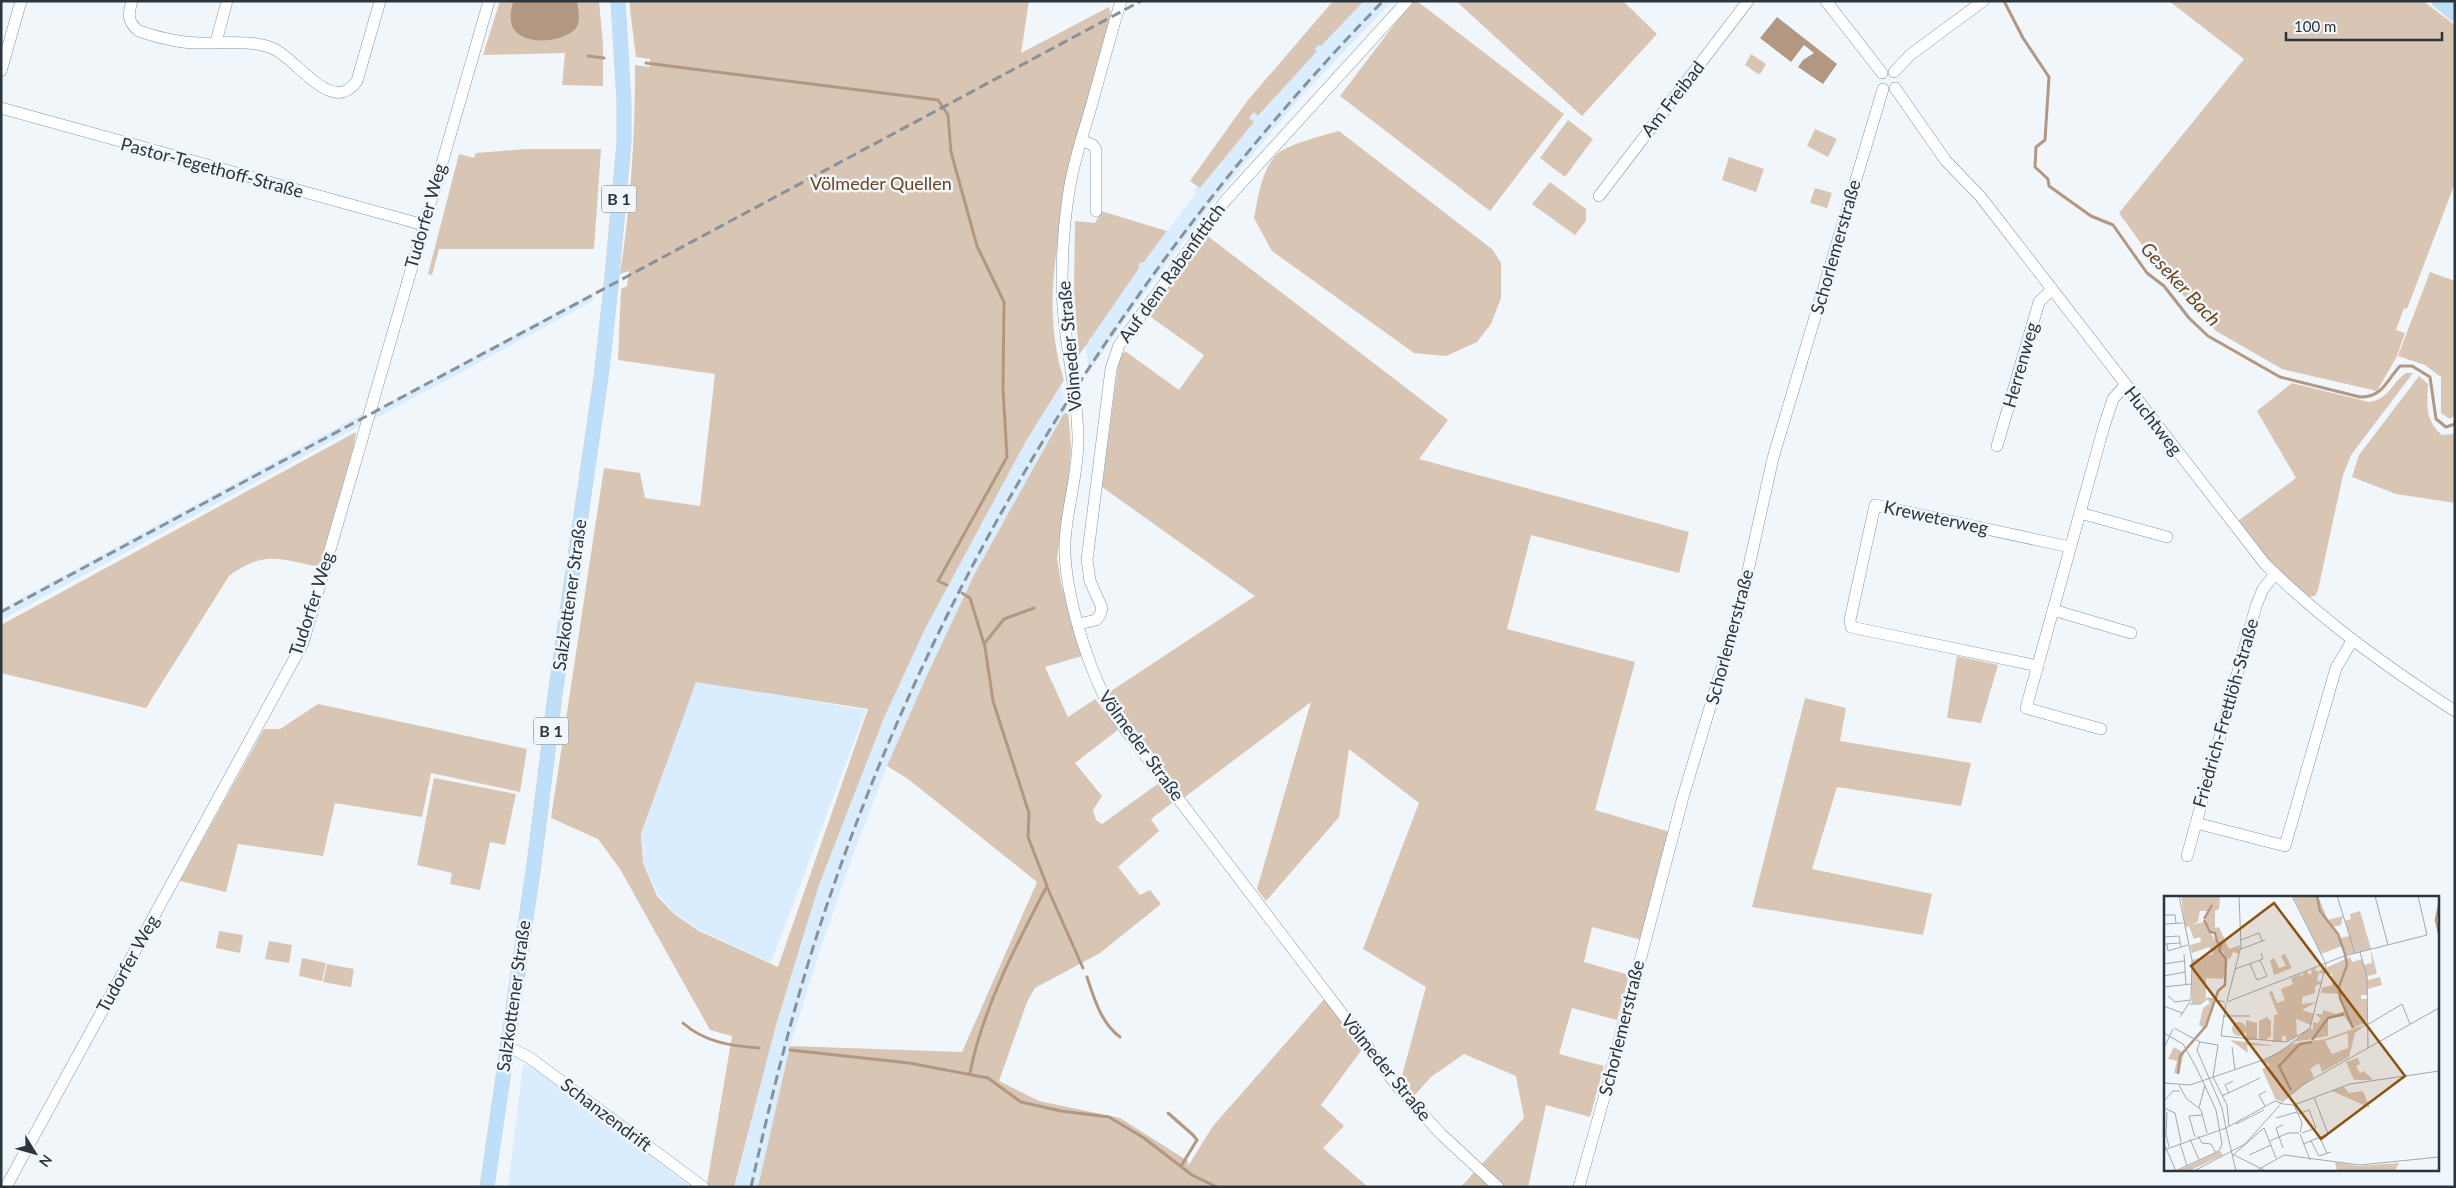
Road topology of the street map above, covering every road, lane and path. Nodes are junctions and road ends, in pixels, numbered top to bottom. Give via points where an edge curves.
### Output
1 (21, 1) edge
2 (132, 1) edge
3 (227, 1) edge
4 (380, 1) edge
5 (489, 1) edge
6 (618, 1) edge
7 (1121, 1) edge
8 (1407, 1) edge
9 (1748, 1) edge
10 (1826, 1) edge
11 (1983, 1) edge
12 (2439, 1) edge
13 (2455, 14) edge
14 (216, 42) junction
15 (1, 71) edge
16 (1894, 72) junction
17 (1882, 73) junction
18 (1895, 88) junction
19 (1883, 89) junction
20 (1, 108) edge
21 (1081, 140) junction
22 (1598, 196) dead end
23 (1096, 211) dead end
24 (424, 225) junction
25 (2052, 289) junction
26 (2125, 385) junction
27 (1997, 446) dead end
28 (2080, 513) junction
29 (2167, 537) dead end
30 (2070, 548) junction
31 (2275, 574) junction
32 (2053, 610) junction
33 (1079, 624) junction
34 (2131, 634) dead end
35 (2352, 641) junction
36 (2038, 666) junction
37 (2455, 711) edge
38 (2101, 729) dead end
39 (2196, 823) junction
40 (2187, 856) dead end
41 (507, 1046) junction
42 (6, 1187) edge
43 (487, 1187) edge
44 (702, 1187) edge
45 (1498, 1187) edge
46 (1578, 1187) edge

1 - 15 street
2 - 14 street via 128,18 138,31 191,42
3 - 14 street
4 - 14 street via 358,81 345,92 336,93 319,85 273,48
5 - 24 street, Tudorfer Weg
6 - 41 main road, Salzkottener Straße / B 1 via 624,102 617,228 601,377
7 - 21 street, Völmeder Straße
8 - 33 street, Auf dem Rabenfittich via 1225,200 1119,345 1111,369 1087,560 1090,581 1102,608 1096,620
9 - 22 street, Am Freibad
10 - 17 street
11 - 16 street via 1910,55
12 - 13 main road
16 - 17 street
16 - 18 street via 1899,80
17 - 19 street via 1878,81
18 - 19 street
18 - 25 street, Huchtweg via 1946,161 1980,196
19 - 46 street, Schorlemerstraße via 1776,448 1739,611 1684,797
20 - 24 street, Pastor-Tegethoff-Straße
21 - 23 street via 1096,150
21 - 33 street, Völmeder Straße via 1069,190 1062,287 1078,440 1065,539 1065,568
24 - 42 street, Tudorfer Weg via 303,643
25 - 26 street, Huchtweg
25 - 27 street, Herrenweg via 2039,302
26 - 28 street via 2113,399
26 - 31 street, Huchtweg via 2224,514
28 - 29 street
28 - 30 street
30 - 32 street
30 - 36 street, Kreweterweg via 1875,505 1851,627
31 - 35 street, Huchtweg
31 - 39 street, Friedrich-Frettlöh-Straße via 2263,589 2256,606
32 - 34 street
32 - 36 street
33 - 45 street, Völmeder Straße via 1098,685 1116,717 1398,1087 1441,1134
35 - 37 street, Huchtweg
35 - 39 street via 2336,668 2284,846
36 - 38 street via 2026,708
39 - 40 street, Friedrich-Frettlöh-Straße
41 - 43 main road, Salzkottener Straße / B 1
41 - 44 street, Schanzendrift via 530,1058

